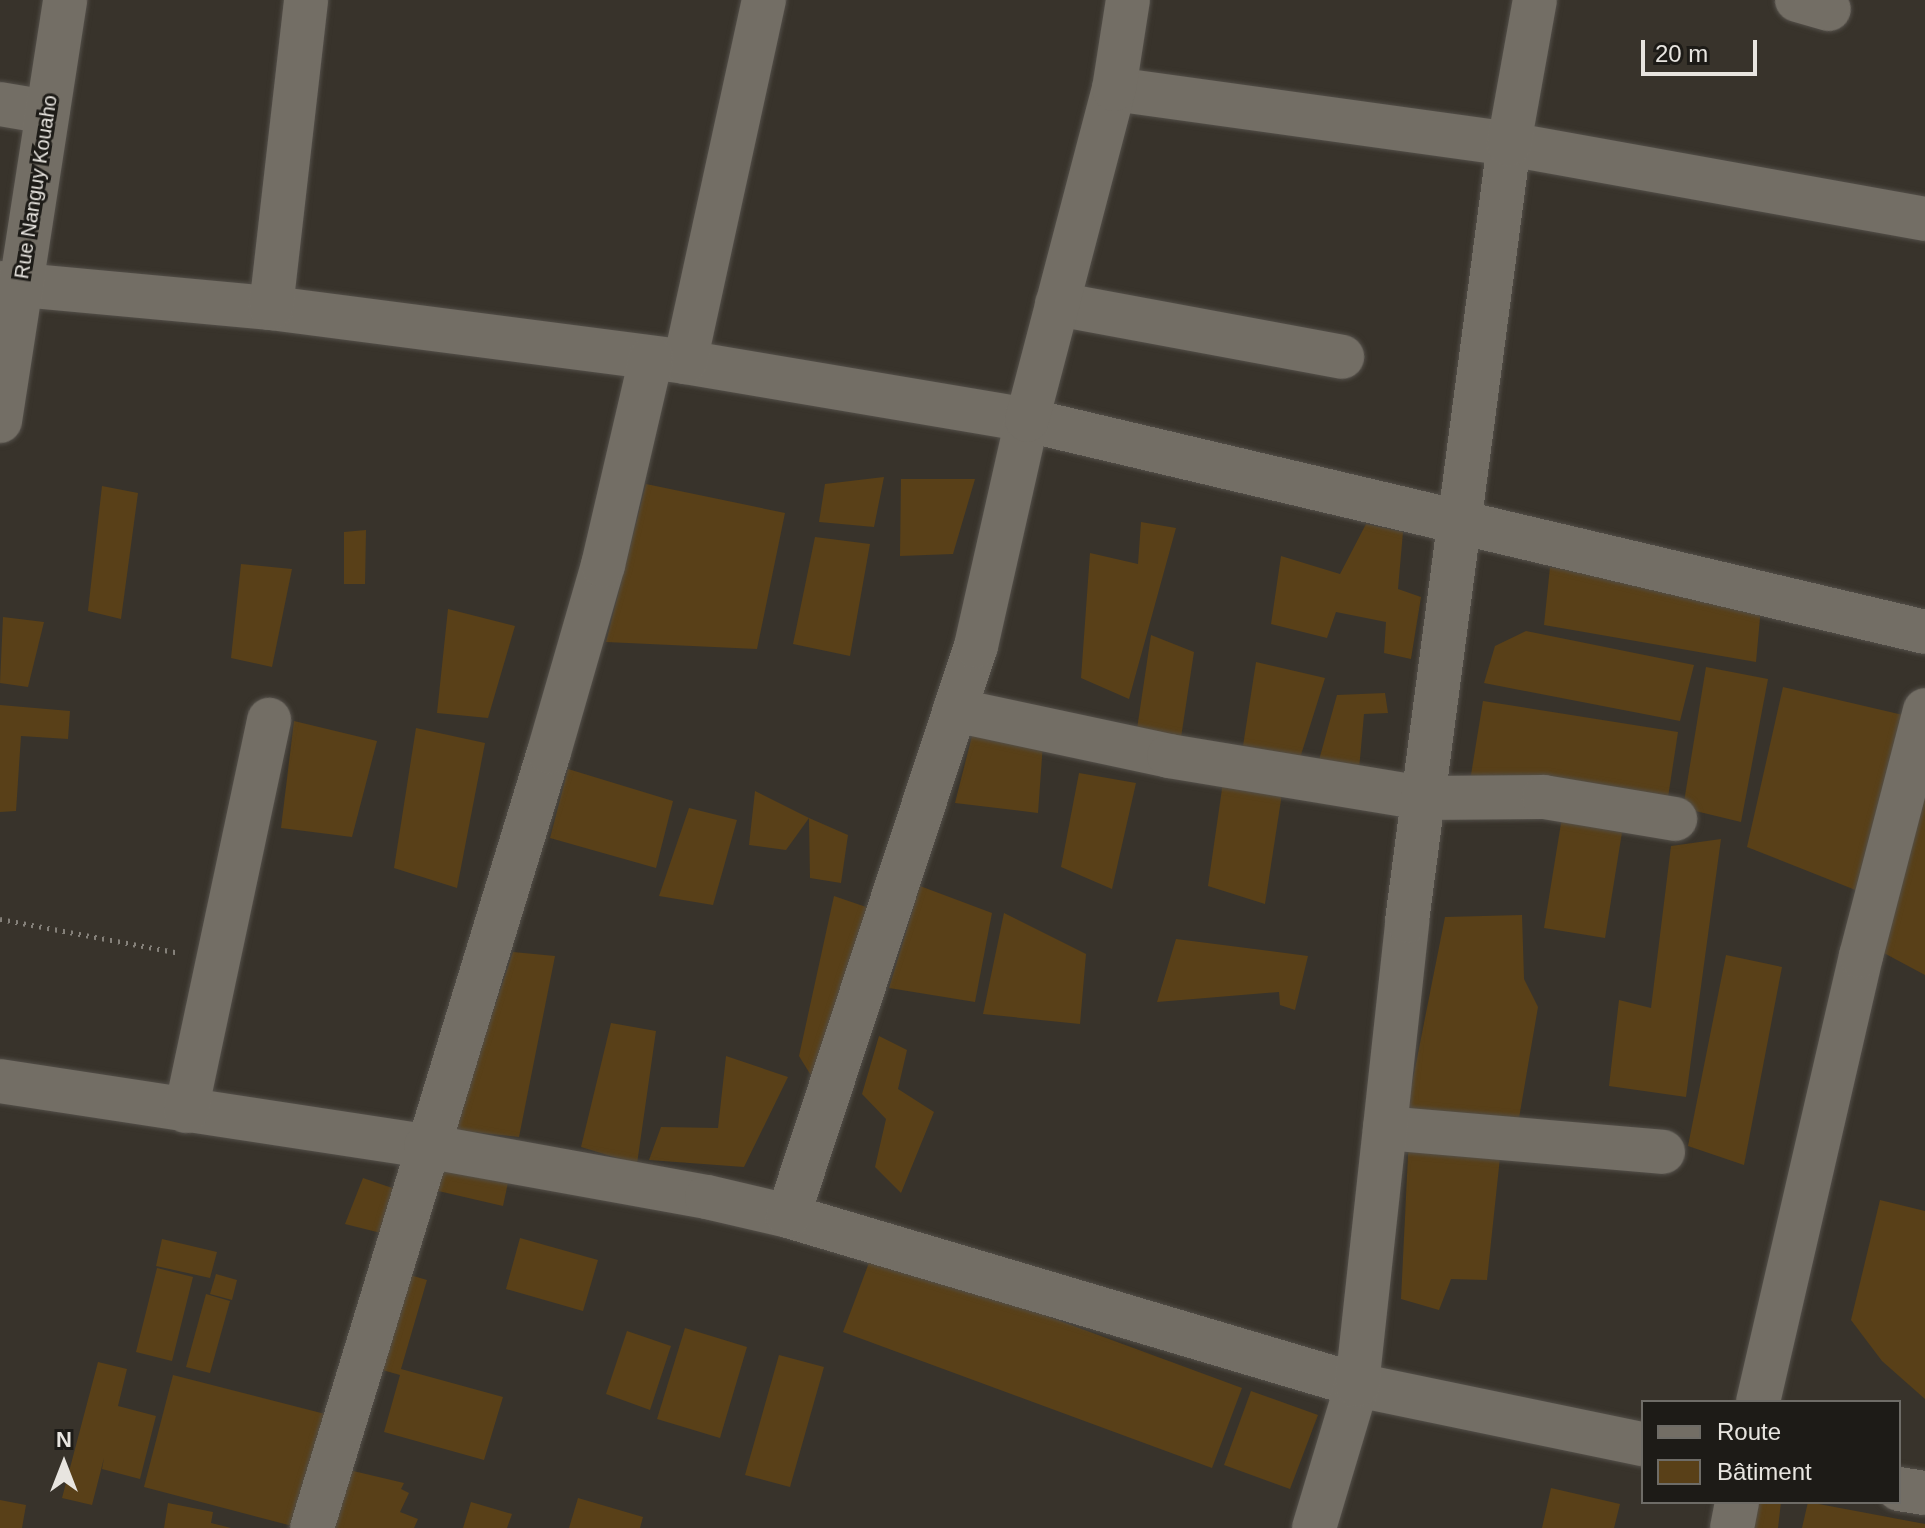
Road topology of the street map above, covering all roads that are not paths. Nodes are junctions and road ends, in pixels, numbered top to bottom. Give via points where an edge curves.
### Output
1 (65, 0) edge
2 (306, 0) edge
3 (764, 0) edge
4 (1128, 0) edge
5 (1535, 0) edge
6 (1114, 89) junction
7 (0, 104) edge
8 (47, 112) junction
9 (1509, 144) junction
10 (1925, 219) edge
11 (11, 284) edge
12 (1057, 304) junction
13 (271, 308) junction
14 (1342, 357) dead end
15 (668, 360) junction
16 (1027, 420) junction
17 (0, 421) edge
18 (1459, 522) junction
19 (1925, 632) edge
20 (955, 710) junction
21 (1925, 710) edge
22 (269, 720) dead end
23 (1423, 798) junction
24 (1675, 819) dead end
25 (0, 1081) edge
26 (186, 1111) junction
27 (1385, 1128) junction
28 (426, 1146) junction
29 (1663, 1152) dead end
30 (788, 1216) junction
31 (1357, 1385) junction
32 (1758, 1400) edge
33 (1641, 1444) edge
34 (1901, 1489) edge
35 (1925, 1493) edge
36 (1737, 1504) edge
37 (312, 1528) edge
38 (1314, 1528) edge
39 (1732, 1528) edge

1 - 8 street, Rue Nanguy Kouaho
2 - 13 street
3 - 15 street
4 - 6 street
5 - 9 street
6 - 9 street
6 - 12 street
7 - 8 street
8 - 11 street, Rue Nanguy Kouaho
9 - 10 street
9 - 18 street
11 - 13 street
11 - 17 street, Rue Nanguy Kouaho
12 - 14 street
12 - 16 street
13 - 15 street
15 - 16 street
15 - 28 street
16 - 18 street
16 - 20 street via 976,646
18 - 19 street
18 - 23 street
20 - 23 street via 1169,756
20 - 30 street
21 - 32 street via 1861,956
22 - 26 street
23 - 24 street via 1544,797
23 - 27 street
25 - 26 street
26 - 28 street
27 - 29 street
27 - 31 street
28 - 30 street
28 - 37 street
30 - 31 street
31 - 33 street
31 - 38 street
34 - 35 street
36 - 39 street

